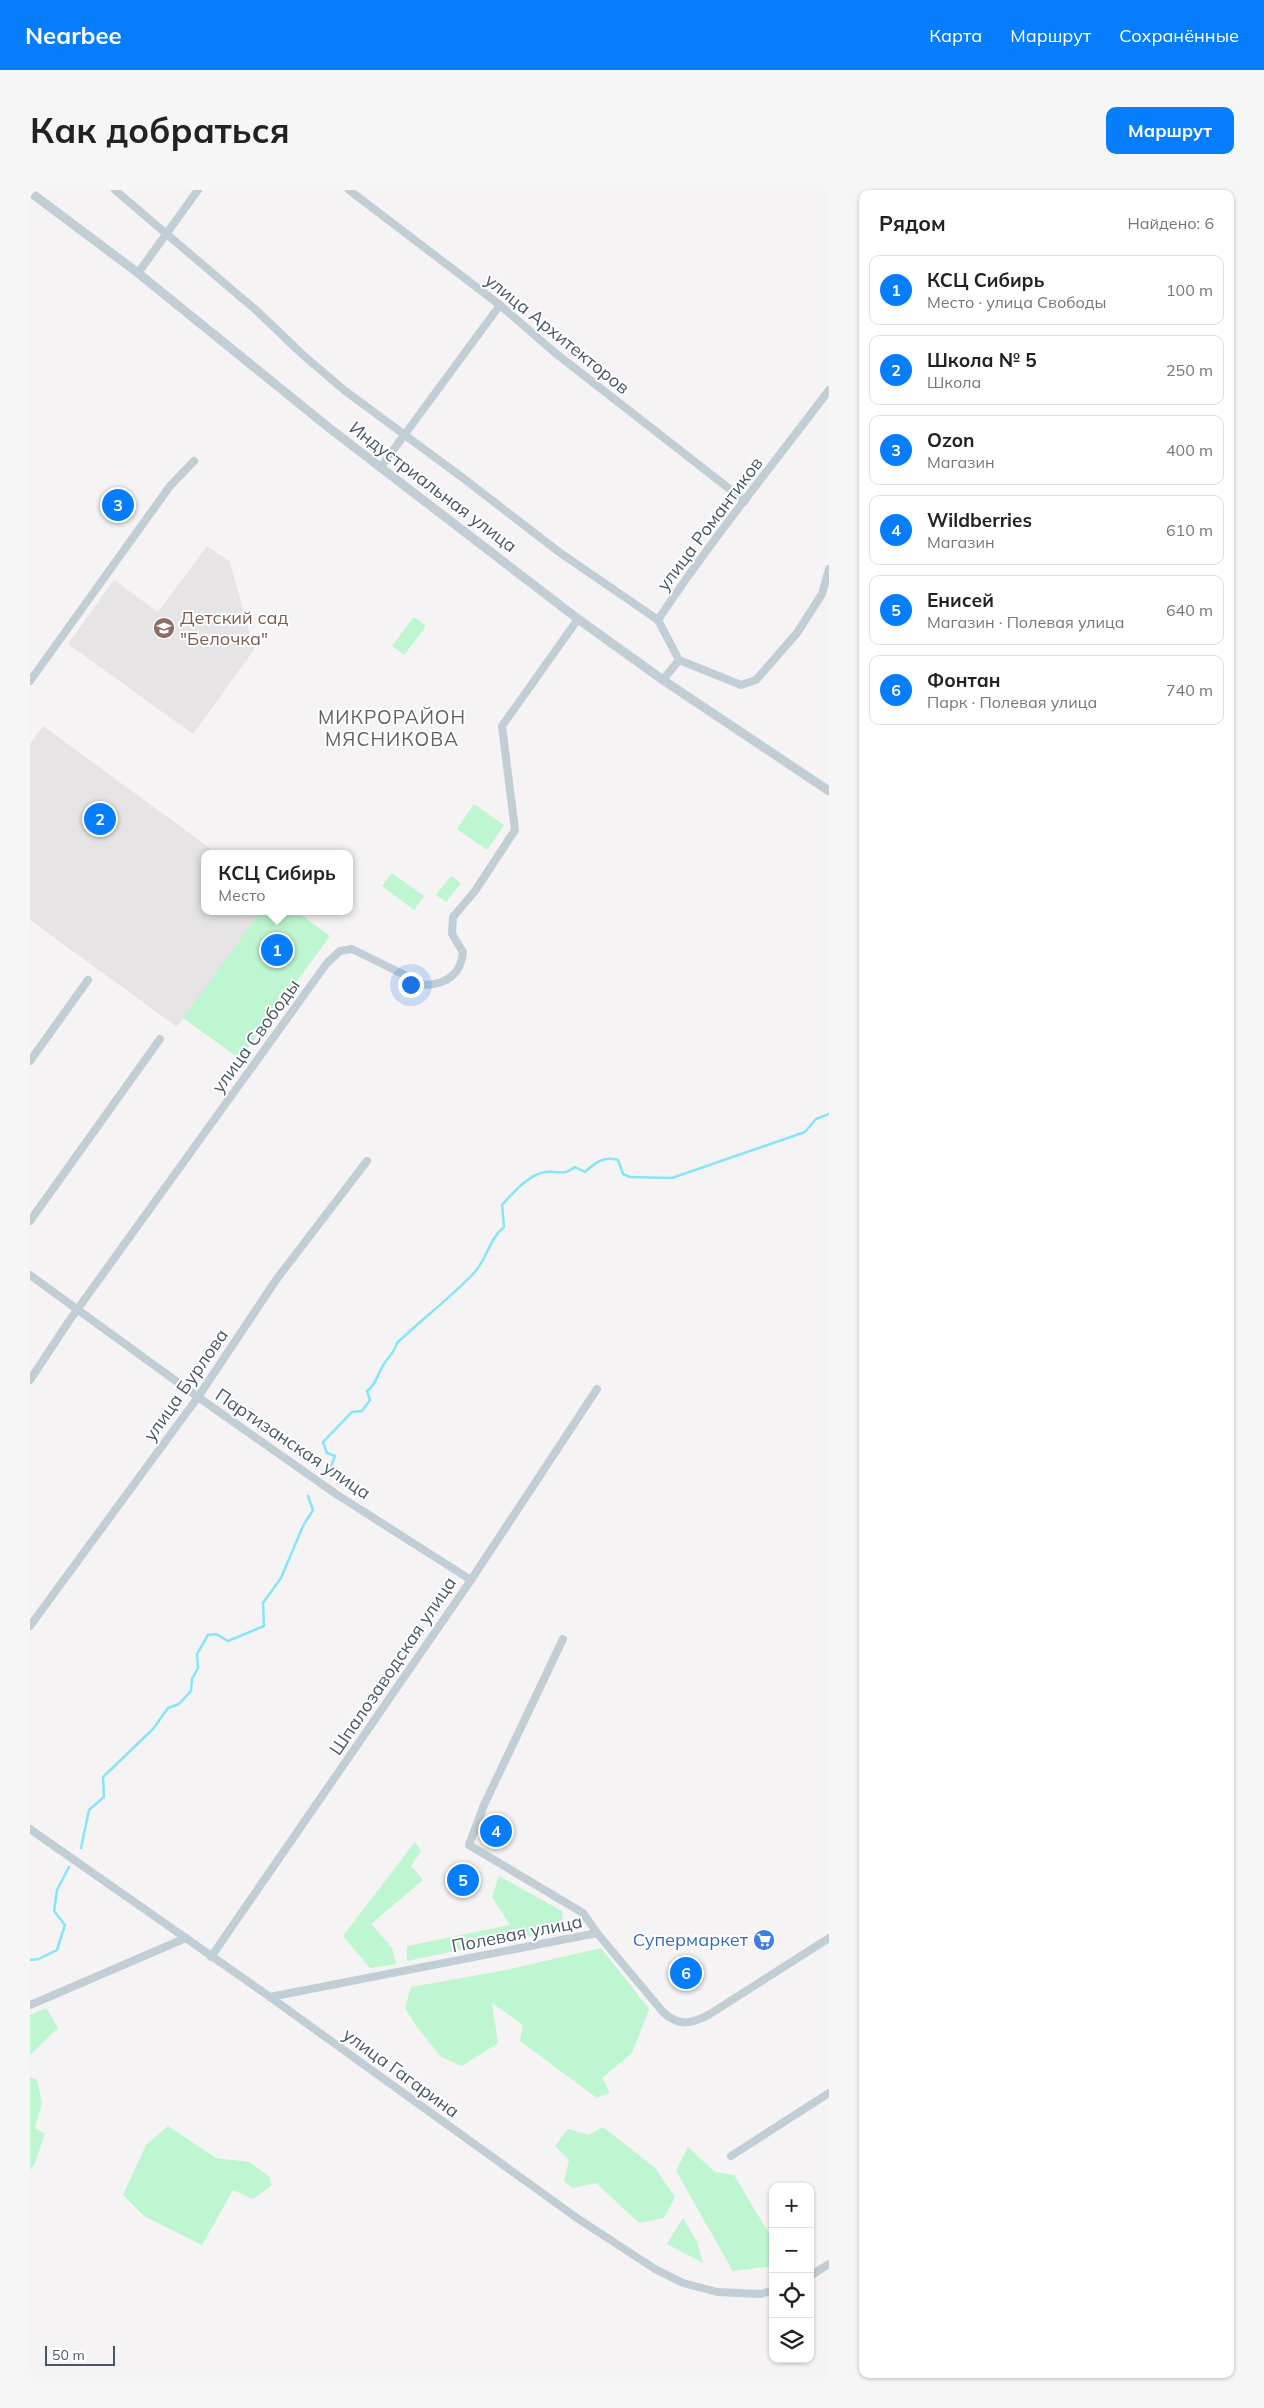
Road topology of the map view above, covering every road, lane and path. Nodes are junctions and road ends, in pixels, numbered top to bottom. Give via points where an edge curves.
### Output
1 (115, 190) edge
2 (198, 190) edge
3 (349, 190) edge
4 (30, 192) edge
5 (167, 234) junction
6 (138, 273) junction
7 (500, 305) junction
8 (829, 390) edge
9 (405, 435) junction
10 (194, 461) dead end
11 (380, 468) junction
12 (745, 502) junction
13 (829, 569) edge
14 (578, 619) junction
15 (658, 620) junction
16 (679, 660) junction
17 (663, 680) junction
18 (30, 681) edge
19 (829, 791) edge
20 (88, 980) dead end
21 (160, 1038) dead end
22 (30, 1061) edge
23 (367, 1161) dead end
24 (30, 1221) edge
25 (30, 1275) edge
26 (77, 1310) junction
27 (30, 1380) edge
28 (597, 1388) dead end
29 (198, 1397) junction
30 (471, 1580) junction
31 (30, 1626) edge
32 (563, 1639) dead end
33 (30, 1829) edge
34 (597, 1933) junction
35 (186, 1938) junction
36 (829, 1938) edge
37 (211, 1957) junction
38 (270, 1996) junction
39 (30, 2005) edge
40 (829, 2093) edge
41 (730, 2156) dead end
42 (829, 2264) edge
43 (814, 2273) edge
44 (769, 2291) edge

1 - 5 street, Индустриальная улица
2 - 5 street
3 - 7 street, улица Архитекторов
4 - 6 street, Индустриальная улица
5 - 6 street
5 - 9 street, Индустриальная улица via 303,356
6 - 11 street, Индустриальная улица
7 - 9 street
7 - 12 street, улица Архитекторов via 554,352
8 - 12 street, улица Романтиков
9 - 11 street
9 - 15 street, Индустриальная улица via 559,552
10 - 18 street via 170,486
11 - 14 street, Индустриальная улица
12 - 15 street, улица Романтиков via 697,561
13 - 16 street via 822,594 797,633 756,680 742,685
14 - 17 street, Индустриальная улица
14 - 26 street, улица Свободы via 502,726 515,830 475,892 453,917 452,934 463,952 460,967 452,978 436,985 425,985 352,949 340,951 327,963
15 - 16 street
16 - 17 street
17 - 19 street, Индустриальная улица
20 - 22 street
21 - 24 street
23 - 29 street, улица Бурлова via 276,1280
25 - 26 street, Партизанская улица
26 - 27 street, улица Свободы
26 - 29 street, Партизанская улица
28 - 30 street, Шпалозаводская улица
29 - 30 street, Партизанская улица via 336,1494
29 - 31 street, улица Бурлова
30 - 37 street, Шпалозаводская улица
32 - 34 street via 484,1805 469,1845 583,1914
33 - 35 street, улица Гагарина
34 - 36 street, Полевая улица via 662,2012 679,2023 699,2020 710,2014
34 - 38 street, Полевая улица
35 - 37 street, улица Гагарина
35 - 39 street
37 - 38 street, улица Гагарина
38 - 44 street, улица Гагарина via 577,2218 655,2268 684,2283 717,2292 761,2294
40 - 41 street
42 - 43 street

